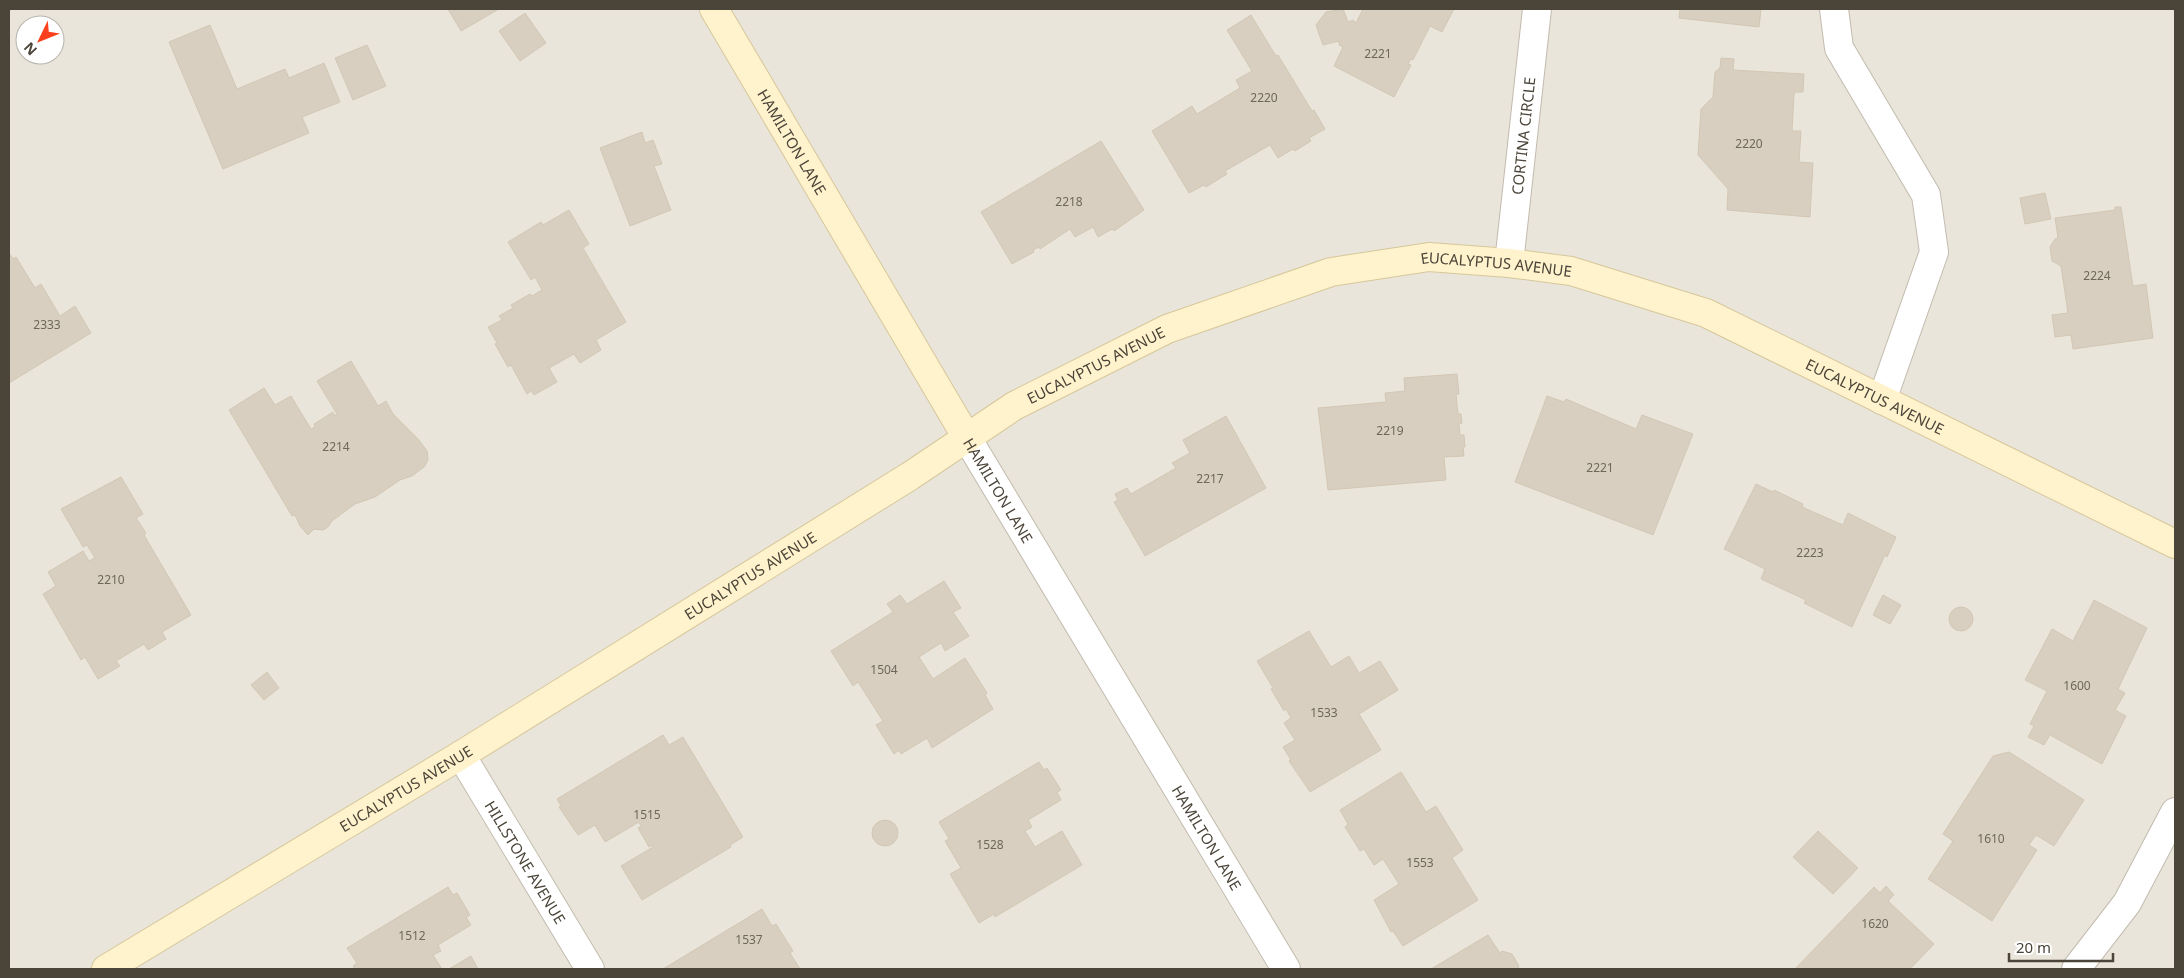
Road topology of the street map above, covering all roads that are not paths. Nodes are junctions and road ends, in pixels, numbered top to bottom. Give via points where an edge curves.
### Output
1 (714, 9) edge
2 (1537, 9) edge
3 (1834, 9) edge
4 (1509, 263) junction
5 (1882, 400) junction
6 (968, 438) junction
7 (2175, 544) edge
8 (461, 755) junction
9 (2175, 812) edge
10 (106, 969) edge
11 (590, 969) edge
12 (1286, 969) edge
13 (2076, 969) edge

1 - 6 street, HAMILTON LANE
2 - 4 street, CORTINA CIRCLE
3 - 5 street via 1839,48 1926,195 1934,252
4 - 5 street, EUCALYPTUS AVENUE via 1571,271 1706,313
4 - 6 street, EUCALYPTUS AVENUE via 1429,257 1331,272 1167,329 1014,406
5 - 7 street, EUCALYPTUS AVENUE
6 - 8 street, EUCALYPTUS AVENUE
6 - 12 street, HAMILTON LANE
8 - 10 street, EUCALYPTUS AVENUE
8 - 11 street, HILLSTONE AVENUE
9 - 13 street via 2127,903

